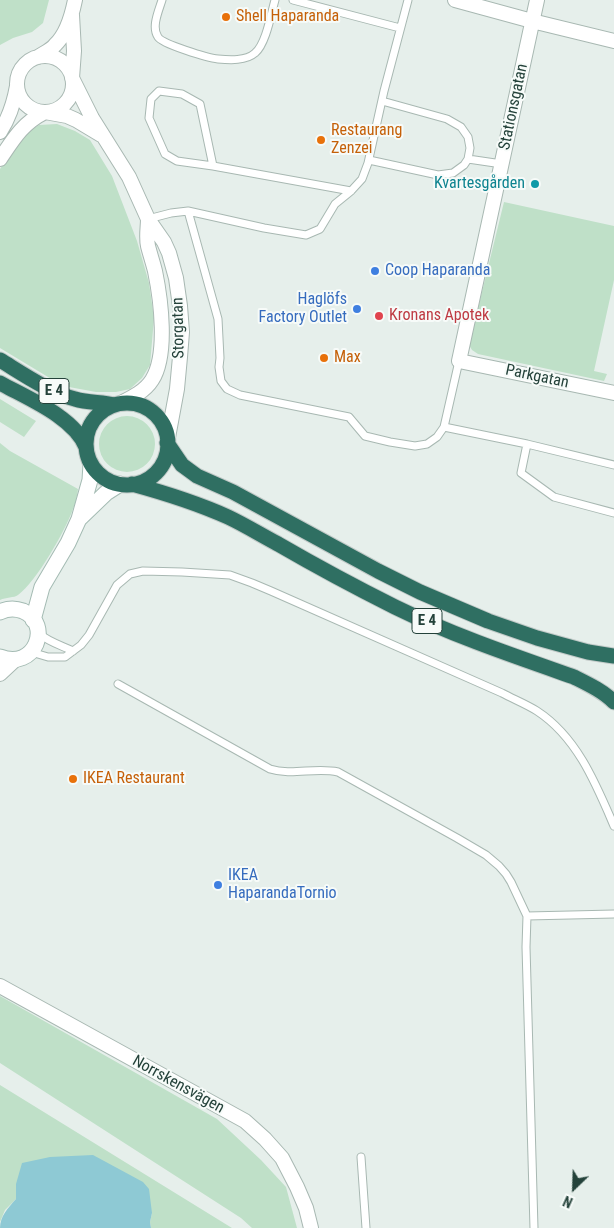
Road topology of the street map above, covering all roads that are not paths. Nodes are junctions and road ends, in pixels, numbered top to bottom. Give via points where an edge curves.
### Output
1 (74, 0) edge
2 (162, 0) edge
3 (275, 0) edge
4 (294, 0) edge
5 (408, 0) edge
6 (455, 0) edge
7 (537, 0) edge
8 (72, 15) junction
9 (532, 21) junction
10 (400, 28) junction
11 (614, 41) edge
12 (38, 57) junction
13 (72, 78) junction
14 (17, 85) junction
15 (382, 101) junction
16 (46, 112) junction
17 (0, 132) edge
18 (104, 137) junction
19 (0, 159) edge
20 (468, 159) junction
21 (369, 160) junction
22 (502, 164) junction
23 (213, 166) junction
24 (351, 191) junction
25 (188, 211) junction
26 (148, 219) junction
27 (0, 360) edge
28 (459, 361) junction
29 (0, 383) edge
30 (614, 393) edge
31 (118, 404) junction
32 (444, 426) junction
33 (167, 443) junction
34 (527, 444) junction
35 (86, 447) junction
36 (91, 464) junction
37 (614, 465) edge
38 (126, 484) junction
39 (614, 513) edge
40 (79, 519) junction
41 (42, 587) junction
42 (15, 609) junction
43 (0, 612) edge
44 (36, 626) junction
45 (73, 651) junction
46 (31, 652) junction
47 (614, 656) edge
48 (8, 658) edge
49 (0, 674) edge
50 (118, 684) dead end
51 (614, 702) edge
52 (614, 826) edge
53 (614, 914) edge
54 (527, 916) junction
55 (0, 986) edge
56 (362, 1157) dead end
57 (311, 1228) edge
58 (366, 1228) edge
59 (534, 1228) edge

1 - 8 street, Storgatan
2 - 3 lane via 155,28 158,37 168,44 217,59 244,59 256,53 264,39
4 - 10 lane
5 - 10 lane
6 - 9 street
7 - 9 street, Stationsgatan
8 - 12 street, Storgatan via 55,46
8 - 13 street, Storgatan
9 - 11 street
9 - 22 street, Stationsgatan
10 - 15 lane
12 - 13 street, Storgatan via 59,61
12 - 14 street, Storgatan via 24,65
13 - 16 street, Storgatan via 72,88 65,103
13 - 18 street, Storgatan
14 - 16 street, Storgatan via 19,96 26,104
14 - 17 street via 12,108
15 - 20 lane via 448,119 461,127 468,137
15 - 21 lane
16 - 18 street, Storgatan via 67,116
16 - 19 street via 23,127
18 - 26 street, Storgatan via 129,177
20 - 21 lane via 453,173 438,175
20 - 22 lane
21 - 24 lane via 362,179
22 - 28 street, Stationsgatan
23 - 23 lane via 200,104 182,94 159,91 151,99 149,118 165,154 177,161
23 - 24 lane
24 - 25 lane via 335,204 320,229 306,235
25 - 26 lane
25 - 32 lane via 218,318 220,374 227,389 240,395 349,417 365,436 390,442 415,446 427,444
26 - 31 street, Storgatan via 148,244 161,310 161,351 152,381
26 - 33 street, Storgatan via 169,253 180,306 182,332 177,389
27 - 31 highway, E 4 via 55,392 86,402
28 - 30 street, Parkgatan
28 - 32 lane
29 - 35 highway, E 4 via 69,423
31 - 33 highway, E 4 via 136,404 152,412 163,426
31 - 35 highway via 100,412 93,421
32 - 34 lane
33 - 38 highway via 159,469 143,481
33 - 47 highway, E 4 via 182,465 197,476 420,592 537,638
34 - 37 lane
34 - 39 lane via 521,473 554,497
35 - 36 highway, E 4
36 - 38 highway, E 4 via 103,477
36 - 40 street
38 - 40 street via 106,493
38 - 51 highway, E 4 via 193,502 226,516 396,607 444,629 574,678
40 - 41 street
41 - 42 street
41 - 44 street
42 - 43 street
42 - 44 street via 28,614
44 - 45 lane via 52,642
44 - 46 street via 35,646
45 - 46 lane via 58,658
45 - 52 lane via 90,635 117,585 130,574 144,571 230,575 537,711 555,725 572,745 597,785
46 - 48 street via 27,656
48 - 49 street
50 - 54 lane via 270,769 279,772 338,772 457,838 500,866 512,882
53 - 54 lane
54 - 59 lane
55 - 57 street, Norrskensvägen via 245,1121 282,1158 306,1208
56 - 58 lane

